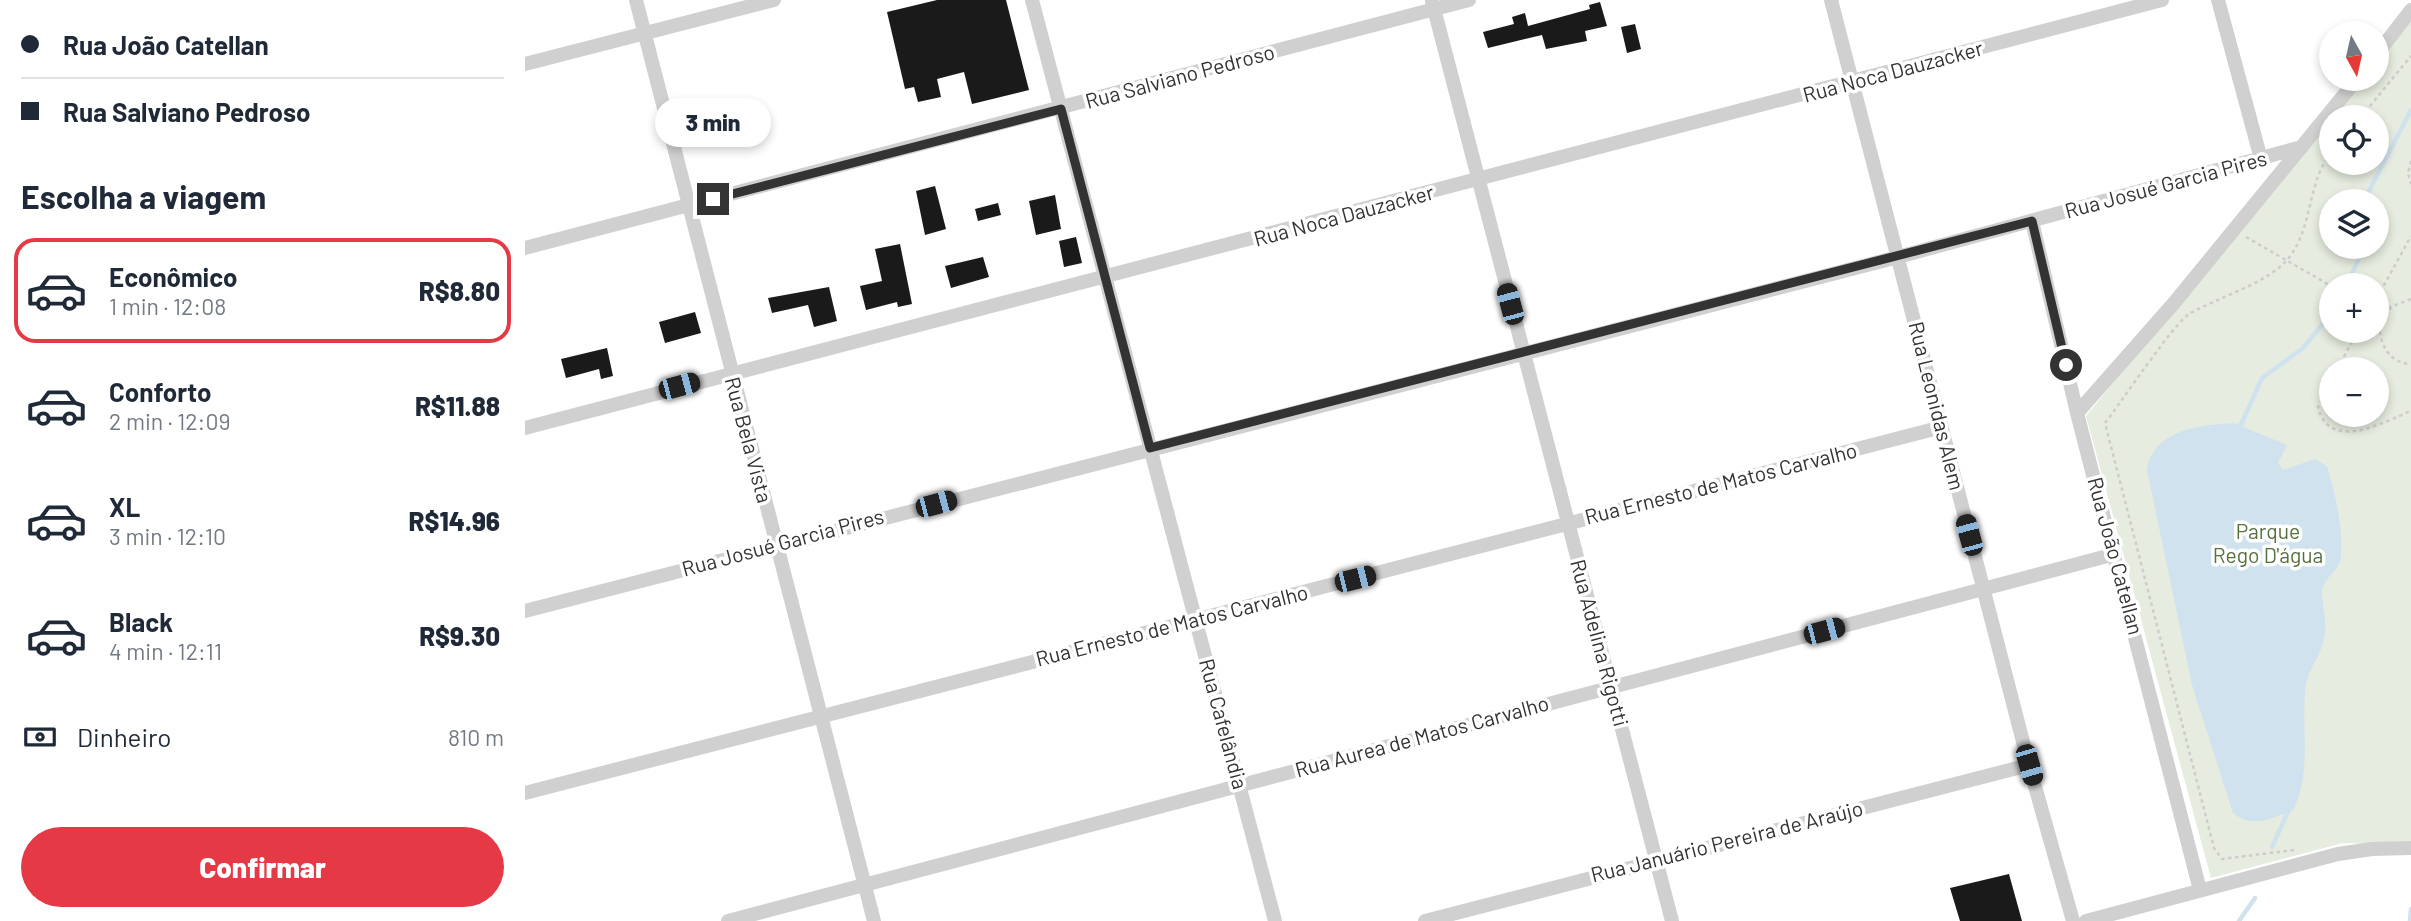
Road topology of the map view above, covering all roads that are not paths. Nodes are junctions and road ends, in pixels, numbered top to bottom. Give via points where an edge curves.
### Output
1 (636, 0) edge
2 (774, 0) edge
3 (1032, 0) edge
4 (1469, 0) edge
5 (1831, 0) edge
6 (2162, 0) edge
7 (2218, 0) edge
8 (1432, 4) edge
9 (2411, 10) edge
10 (645, 33) junction
11 (2389, 38) edge
12 (525, 64) edge
13 (1853, 83) junction
14 (2347, 91) edge
15 (1061, 109) junction
16 (2302, 147) junction
17 (2261, 159) junction
18 (1478, 181) junction
19 (687, 206) junction
20 (2032, 221) junction
21 (525, 248) edge
22 (1898, 257) junction
23 (1105, 278) junction
24 (1523, 353) junction
25 (730, 372) junction
26 (2077, 413) junction
27 (1942, 427) junction
28 (525, 428) edge
29 (1150, 448) junction
30 (1568, 524) junction
31 (776, 545) junction
32 (2115, 554) junction
33 (1983, 589) junction
34 (525, 611) edge
35 (1195, 620) junction
36 (1611, 687) junction
37 (820, 717) junction
38 (2029, 765) junction
39 (1239, 785) junction
40 (525, 793) edge
41 (2411, 848) edge
42 (1655, 859) junction
43 (864, 883) junction
44 (2200, 890) junction
45 (728, 921) edge
46 (874, 921) edge
47 (1275, 921) edge
48 (1425, 921) edge
49 (1672, 921) edge
50 (2073, 921) edge
51 (2086, 921) edge

1 - 10 street, Rua Bela Vista
2 - 10 street
3 - 15 street, Rua Cafelândia
4 - 8 street, Rua Salviano Pedroso
5 - 13 street, Rua Leonidas Alem
6 - 13 street, Rua Noca Dauzacker
7 - 17 street
8 - 15 street, Rua Salviano Pedroso
8 - 18 street, Rua Adelina Rigotti
9 - 11 street
10 - 12 street
10 - 19 street, Rua Bela Vista
13 - 18 street, Rua Noca Dauzacker
13 - 22 street, Rua Leonidas Alem
14 - 16 street
15 - 19 street, Rua Salviano Pedroso
15 - 23 street, Rua Cafelândia
16 - 17 street, Rua Josué Garcia Pires
16 - 26 street
17 - 20 street, Rua Josué Garcia Pires
18 - 23 street, Rua Noca Dauzacker
18 - 24 street, Rua Adelina Rigotti
19 - 21 street, Rua Salviano Pedroso
19 - 25 street, Rua Bela Vista
20 - 22 street, Rua Josué Garcia Pires
20 - 26 street, Rua João Catellan
22 - 24 street, Rua Josué Garcia Pires
22 - 27 street, Rua Leonidas Alem
23 - 25 street, Rua Noca Dauzacker
23 - 29 street, Rua Cafelândia
24 - 29 street, Rua Josué Garcia Pires
24 - 30 street, Rua Adelina Rigotti
25 - 28 street, Rua Noca Dauzacker
25 - 31 street, Rua Bela Vista
26 - 32 street, Rua João Catellan
27 - 30 street, Rua Ernesto de Matos Carvalho
27 - 33 street, Rua Leonidas Alem
29 - 31 street, Rua Josué Garcia Pires
29 - 35 street, Rua Cafelândia
30 - 35 street, Rua Ernesto de Matos Carvalho
30 - 36 street, Rua Adelina Rigotti
31 - 34 street, Rua Josué Garcia Pires
31 - 37 street, Rua Bela Vista
32 - 33 street, Rua Aurea de Matos Carvalho
32 - 44 street, Rua João Catellan
33 - 36 street, Rua Aurea de Matos Carvalho
33 - 38 street, Rua Leonidas Alem
35 - 37 street, Rua Ernesto de Matos Carvalho
35 - 39 street, Rua Cafelândia
36 - 39 street, Rua Aurea de Matos Carvalho
36 - 42 street, Rua Adelina Rigotti
37 - 40 street, Rua Ernesto de Matos Carvalho
37 - 43 street, Rua Bela Vista
38 - 42 street, Rua Januário Pereira de Araújo
38 - 50 street, Rua Leonidas Alem
39 - 43 street, Rua Aurea de Matos Carvalho
39 - 47 street, Rua Cafelândia
41 - 44 street via 2338,854
42 - 48 street, Rua Januário Pereira de Araújo
42 - 49 street, Rua Adelina Rigotti
43 - 45 street, Rua Aurea de Matos Carvalho
43 - 46 street, Rua Bela Vista
44 - 51 street

